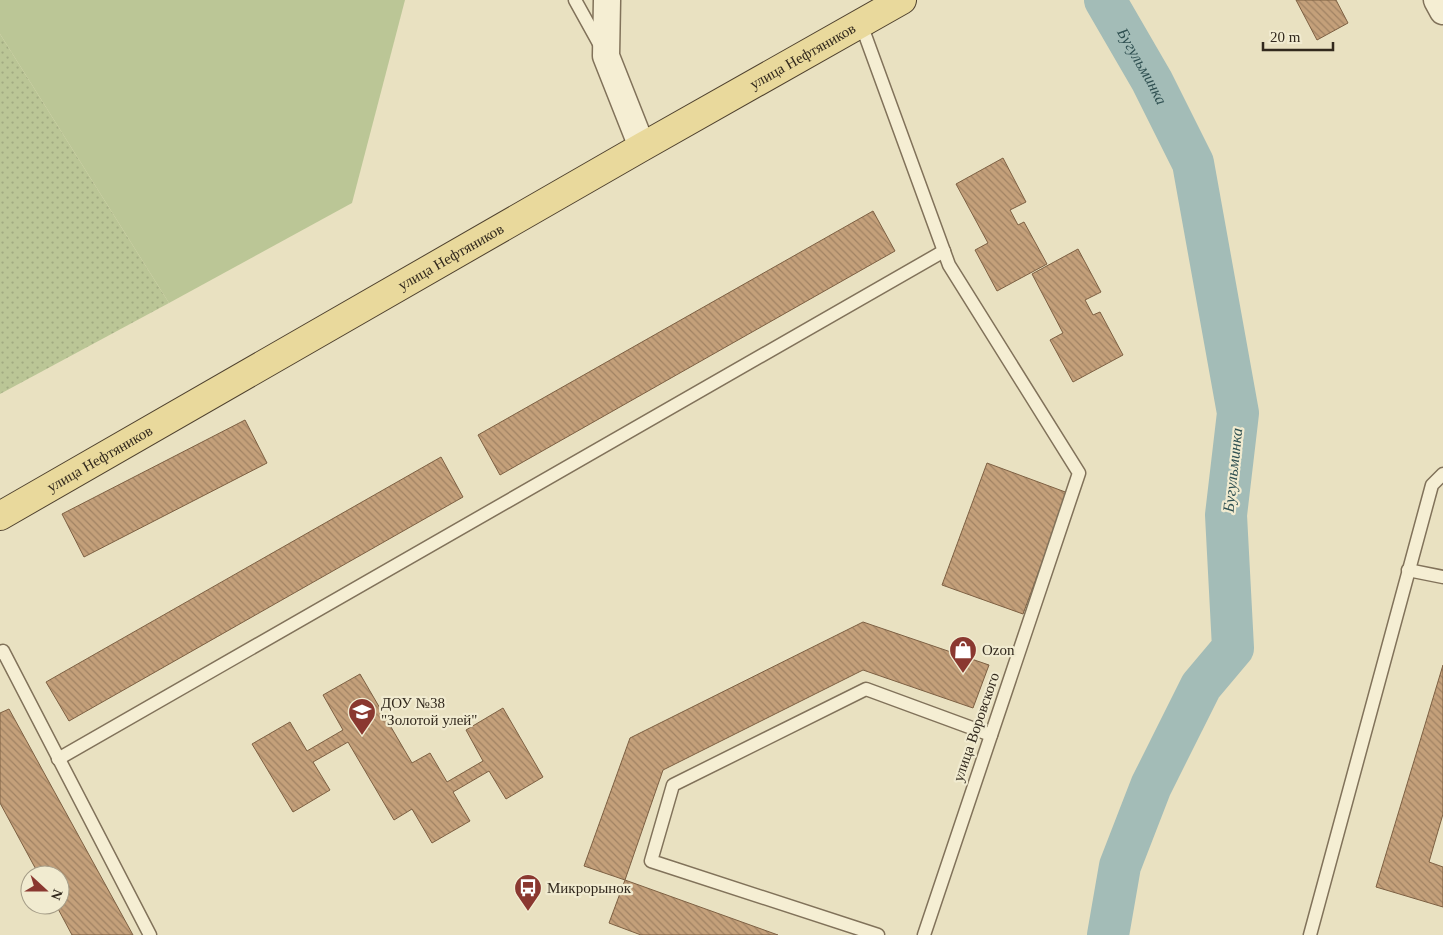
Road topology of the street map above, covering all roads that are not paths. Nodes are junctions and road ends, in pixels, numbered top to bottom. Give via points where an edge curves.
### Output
1 (575, 0) edge
2 (607, 0) edge
3 (902, 0) edge
4 (1437, 0) edge
5 (1443, 11) edge
6 (862, 24) junction
7 (606, 56) junction
8 (642, 147) junction
9 (944, 251) junction
10 (1443, 474) edge
11 (0, 516) edge
12 (1408, 570) junction
13 (1443, 577) edge
14 (0, 653) edge
15 (991, 735) junction
16 (58, 758) junction
17 (150, 935) edge
18 (878, 935) edge
19 (924, 935) edge
20 (1310, 935) edge

1 - 7 lane
2 - 7 street
3 - 6 main road, улица Нефтяников
4 - 5 street
6 - 8 main road, улица Нефтяников
6 - 9 lane
7 - 8 street
8 - 11 main road, улица Нефтяников
9 - 15 lane, улица Воровского via 949,265 1079,473
9 - 16 lane
10 - 12 lane via 1432,485
12 - 13 lane
12 - 20 lane
14 - 16 lane via 3,651
15 - 18 lane via 866,689 673,785 651,861
15 - 19 lane, улица Воровского
16 - 17 lane

